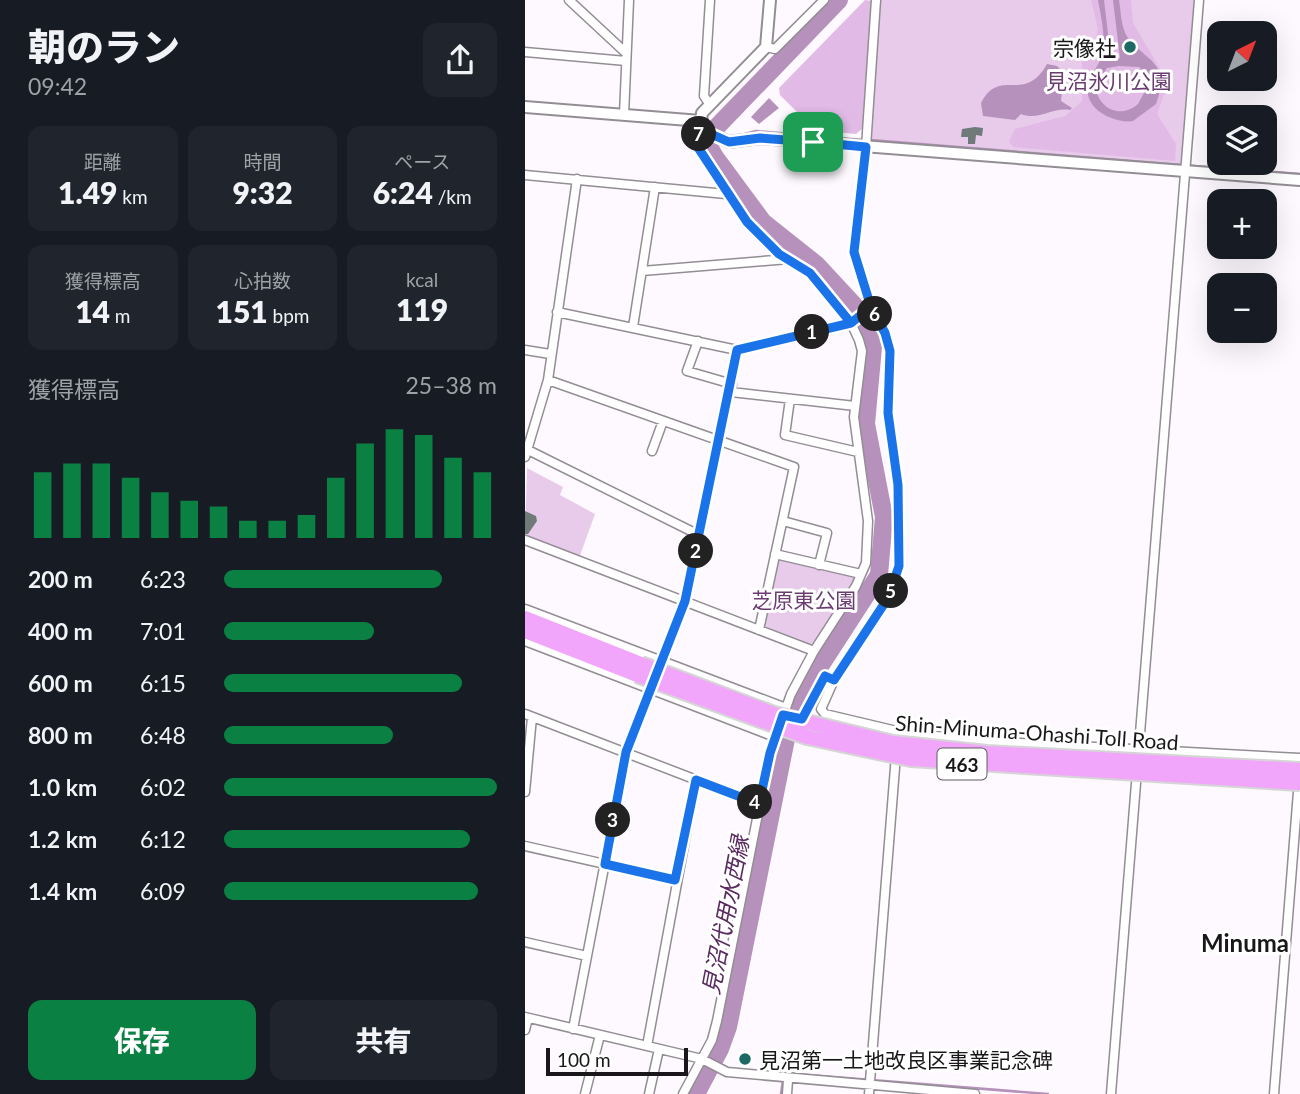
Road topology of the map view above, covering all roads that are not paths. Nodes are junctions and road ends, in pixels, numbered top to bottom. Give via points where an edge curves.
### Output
1 (569, 0) edge
2 (629, 0) edge
3 (710, 0) edge
4 (770, 0) edge
5 (824, 0) edge
6 (876, 0) edge
7 (1199, 0) edge
8 (766, 47) junction
9 (525, 52) edge
10 (626, 57) junction
11 (710, 105) junction
12 (525, 107) edge
13 (624, 115) junction
14 (701, 125) junction
15 (866, 147) junction
16 (1185, 172) junction
17 (525, 175) edge
18 (577, 179) junction
19 (1300, 180) edge
20 (655, 187) junction
21 (726, 194) junction
22 (788, 259) junction
23 (642, 271) junction
24 (869, 309) junction
25 (557, 312) junction
26 (851, 323) junction
27 (633, 327) junction
28 (698, 341) junction
29 (525, 350) edge
30 (737, 350) junction
31 (550, 354) junction
32 (548, 380) junction
33 (731, 388) junction
34 (790, 399) junction
35 (855, 406) junction
36 (663, 421) junction
37 (720, 441) junction
38 (652, 451) dead end
39 (858, 452) junction
40 (526, 454) edge
41 (783, 521) junction
42 (699, 536) junction
43 (525, 540) edge
44 (775, 554) junction
45 (819, 565) junction
46 (861, 574) junction
47 (685, 601) junction
48 (525, 609) edge
49 (525, 618) edge
50 (759, 630) junction
51 (531, 633) edge
52 (814, 651) junction
53 (661, 660) junction
54 (639, 669) junction
55 (834, 680) junction
56 (650, 688) junction
57 (784, 711) junction
58 (528, 715) edge
59 (897, 731) junction
60 (775, 737) junction
61 (1140, 749) junction
62 (626, 752) junction
63 (1300, 758) edge
64 (1300, 770) edge
65 (696, 780) junction
66 (1300, 783) edge
67 (525, 792) edge
68 (759, 804) junction
69 (525, 846) edge
70 (605, 864) junction
71 (675, 880) junction
72 (525, 942) edge
73 (587, 956) junction
74 (527, 1018) edge
75 (573, 1029) junction
76 (525, 1030) edge
77 (600, 1035) junction
78 (647, 1046) junction
79 (659, 1049) junction
80 (702, 1059) junction
81 (788, 1080) junction
82 (870, 1090) edge
83 (585, 1094) edge
84 (649, 1094) edge
85 (683, 1094) edge
86 (787, 1094) edge
87 (975, 1094) edge
88 (1111, 1094) edge
89 (1274, 1094) edge

1 - 10 street
2 - 10 street
3 - 11 street via 704,96
4 - 8 street
5 - 8 street via 775,49
6 - 15 street
7 - 16 street
8 - 11 street
9 - 10 street
10 - 13 street
11 - 14 street via 702,113
12 - 13 street
13 - 14 street
14 - 15 street via 729,142 760,138
14 - 21 street via 697,146
15 - 16 street
15 - 24 street via 854,252
16 - 19 street
16 - 61 street
17 - 18 street
18 - 20 street
18 - 25 street
20 - 21 street
20 - 23 street
21 - 22 street via 747,222
22 - 23 street
22 - 26 street via 810,273
23 - 27 street
24 - 26 street
24 - 55 street via 885,333 890,351 888,413 898,485 899,566 888,598
25 - 27 street
25 - 31 street
26 - 30 street
26 - 35 street via 862,351
27 - 28 street
28 - 30 street
28 - 33 street via 687,371
29 - 31 street
30 - 33 street
31 - 32 street
32 - 36 street
32 - 40 street
33 - 34 street
33 - 37 street
34 - 35 street
34 - 39 street via 785,435
35 - 39 street
36 - 37 street
36 - 38 street
37 - 41 street via 795,467
37 - 42 street
39 - 46 street via 868,521 866,563
40 - 42 street
41 - 44 street
41 - 45 street via 827,533
42 - 47 street
43 - 47 street
44 - 45 street
44 - 50 street
45 - 46 street
46 - 52 street
47 - 50 street
47 - 53 street
48 - 53 street
49 - 51 highway, 463
50 - 52 street
51 - 54 highway, Shin-Minuma-Ohashi Toll Road / 463
51 - 56 street
52 - 57 street
53 - 56 street
53 - 57 street
54 - 64 highway, Shin-Minuma-Ohashi Toll Road / 463, bridge via 773,714 893,743 987,753
54 - 66 highway, Shin-Minuma-Ohashi Toll Road / 463, bridge via 795,733 882,754 974,765
55 - 57 street via 825,676 802,719
55 - 59 street via 823,712
56 - 60 street
56 - 62 street
57 - 60 street
58 - 62 street
58 - 67 street
59 - 61 street via 981,741
59 - 82 street
60 - 68 street
61 - 63 street
61 - 88 street
62 - 65 street
62 - 70 street
64 - 89 street
65 - 68 street
65 - 71 street
68 - 80 street via 717,1021
69 - 70 street
70 - 71 street
70 - 73 street
71 - 78 street
72 - 73 street
73 - 75 street
74 - 75 street
74 - 76 street
75 - 77 street
77 - 78 street
77 - 83 street
78 - 79 street
79 - 80 street
79 - 84 street
80 - 81 street via 727,1072
80 - 85 street
81 - 82 street
81 - 86 street
82 - 87 street

